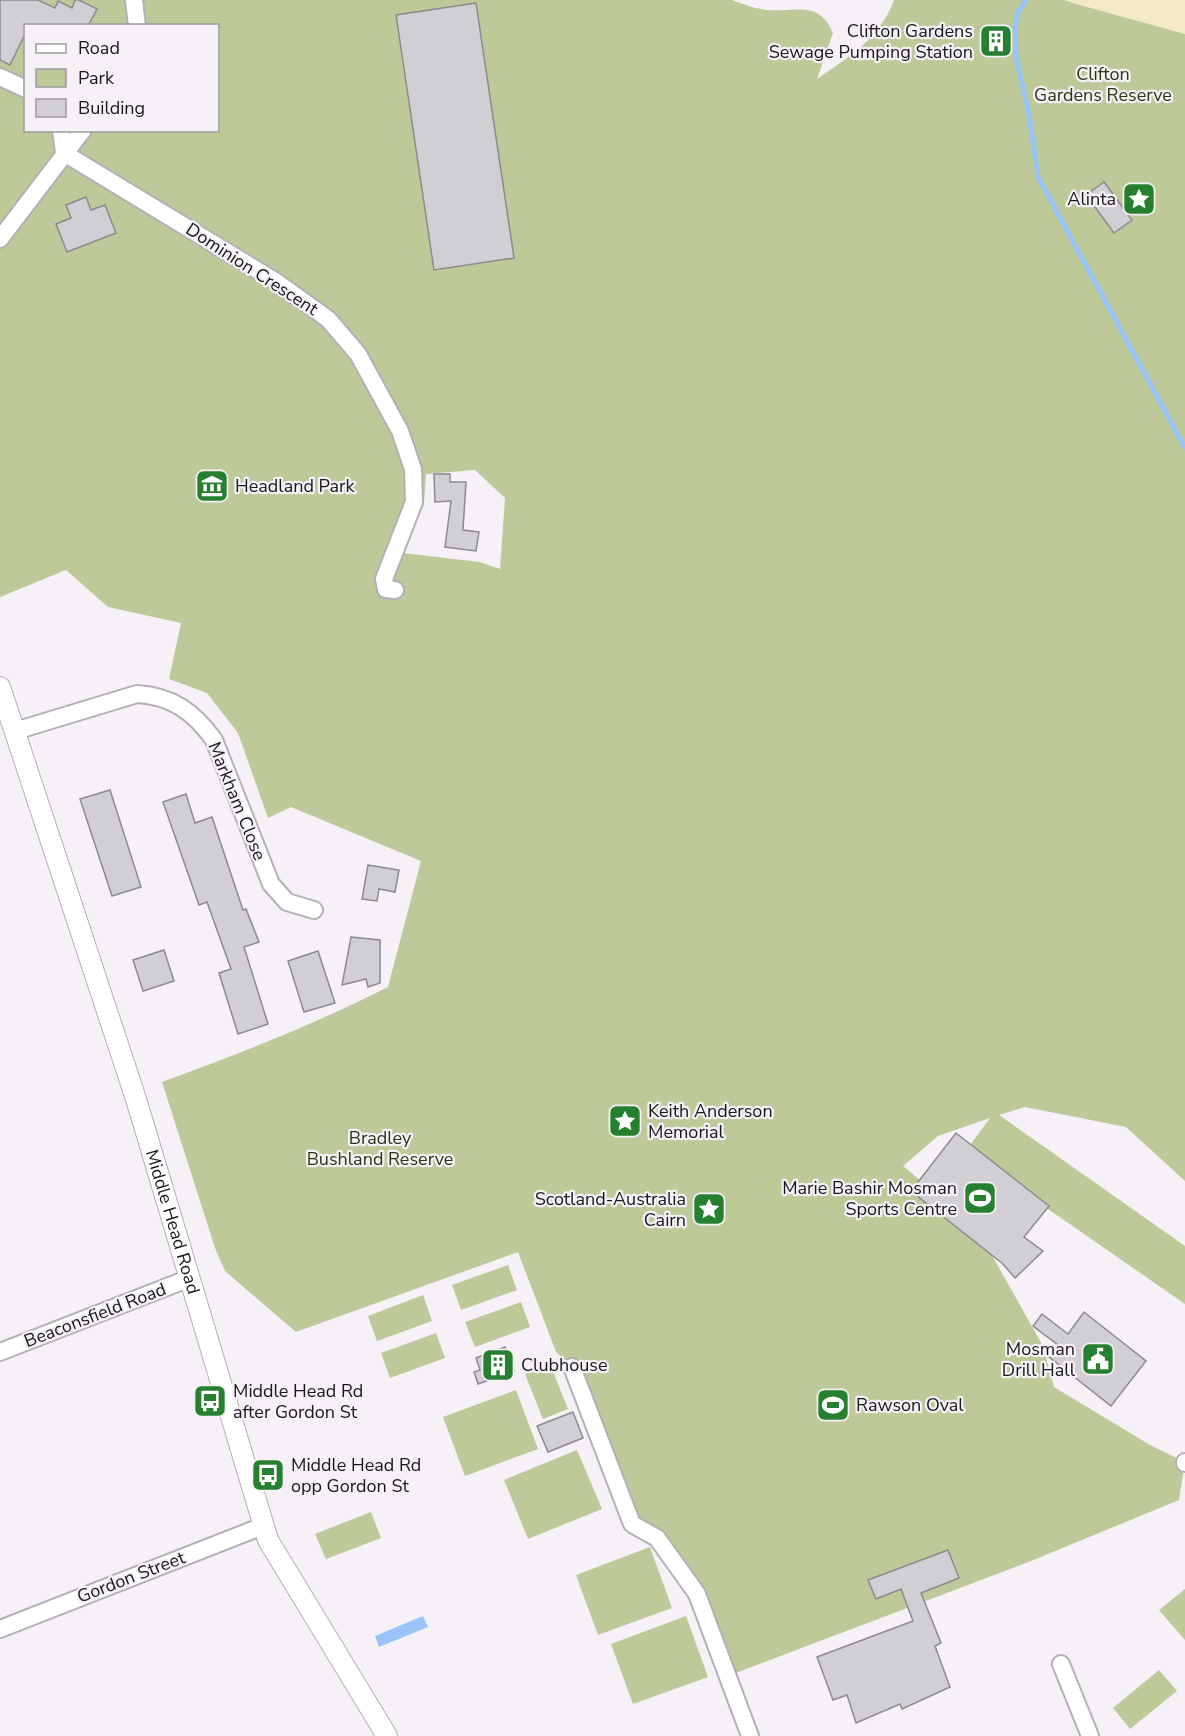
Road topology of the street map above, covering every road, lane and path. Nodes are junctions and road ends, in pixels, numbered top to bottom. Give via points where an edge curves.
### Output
1 (134, 0) edge
2 (137, 24) edge
3 (0, 77) edge
4 (24, 89) edge
5 (61, 132) edge
6 (81, 132) edge
7 (64, 153) junction
8 (0, 239) edge
9 (395, 590) dead end
10 (0, 687) edge
11 (15, 731) junction
12 (314, 910) dead end
13 (190, 1278) junction
14 (0, 1352) edge
15 (572, 1367) dead end
16 (262, 1526) junction
17 (0, 1629) edge
18 (1061, 1664) dead end
19 (387, 1736) edge
20 (750, 1736) edge
21 (1090, 1736) edge

1 - 2 street
3 - 4 street
5 - 7 street
6 - 7 street
7 - 8 street
7 - 9 street, Dominion Crescent via 275,281 328,319 358,354 400,432 413,469 414,502 384,579 386,589
10 - 11 street, Middle Head Road
11 - 12 street, Markham Close via 137,694 156,695 180,705 199,719 214,740 271,884 287,902
11 - 13 street, Middle Head Road via 136,1099
13 - 14 street, Beaconsfield Road
13 - 16 street, Middle Head Road
15 - 20 street via 632,1524 657,1538 697,1594
16 - 17 street, Gordon Street
16 - 19 street, Middle Head Road via 274,1555
18 - 21 street

